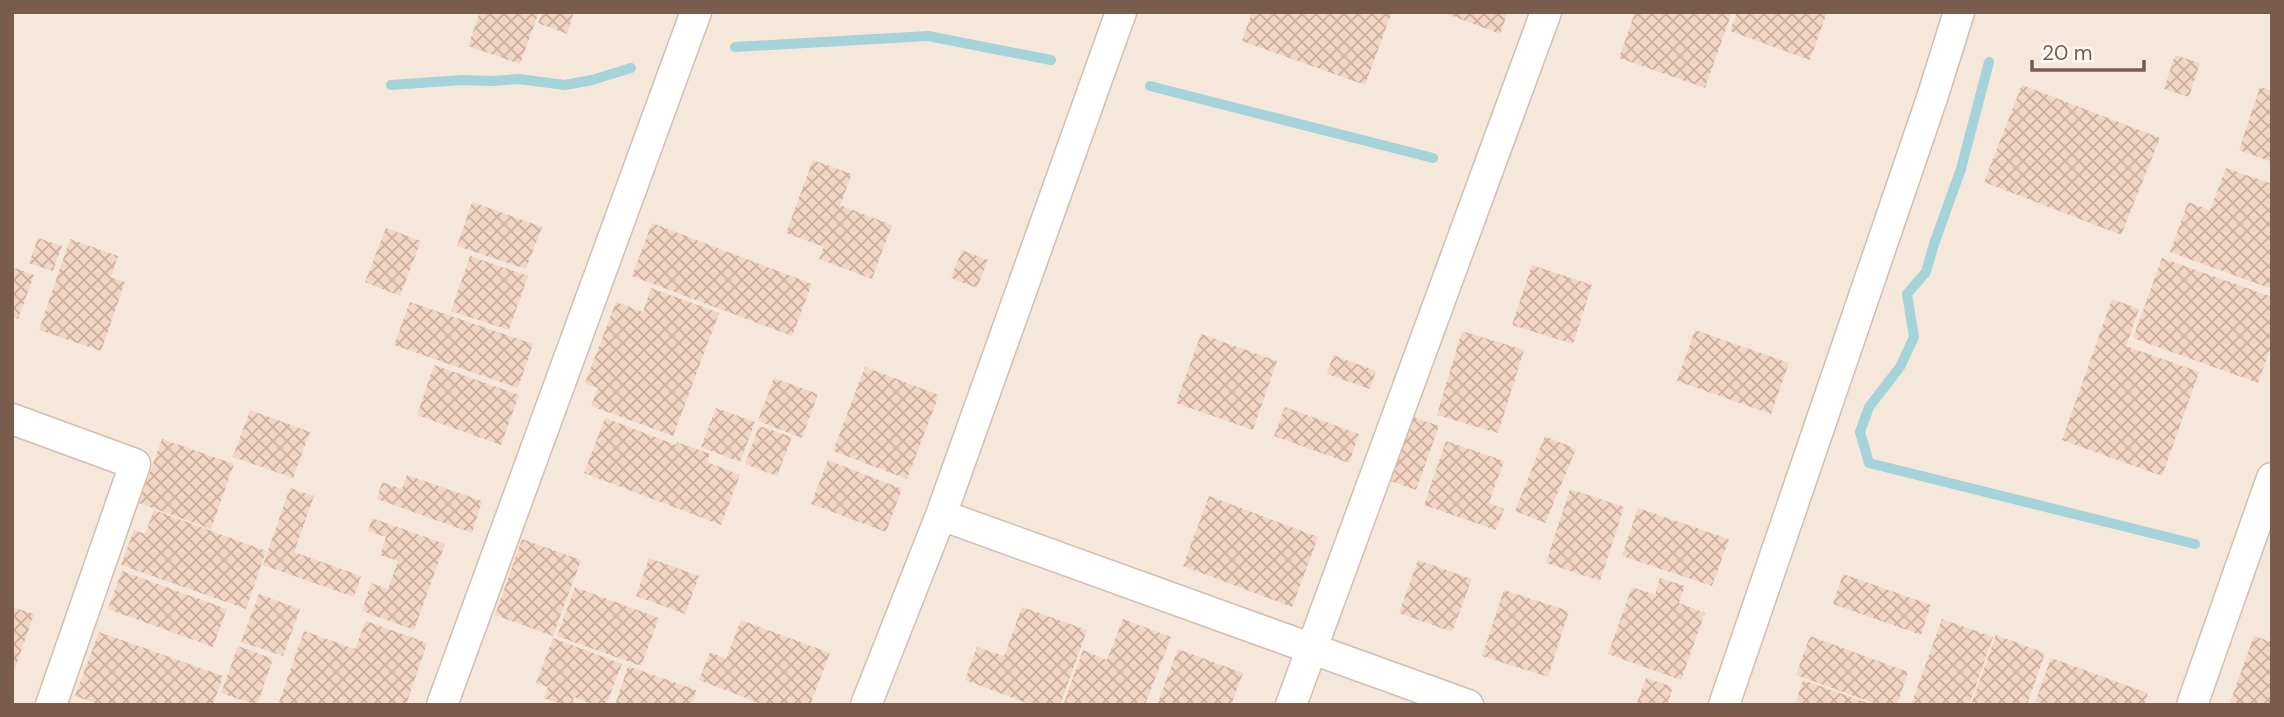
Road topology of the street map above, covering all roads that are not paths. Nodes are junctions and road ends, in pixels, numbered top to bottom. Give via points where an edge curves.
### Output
1 (696, 12) edge
2 (1121, 12) edge
3 (1546, 12) edge
4 (1959, 12) edge
5 (12, 419) edge
6 (2272, 478) edge
7 (941, 515) junction
8 (1312, 647) junction
9 (51, 705) edge
10 (442, 705) edge
11 (866, 705) edge
12 (1291, 705) edge
13 (1468, 705) edge
14 (1724, 705) edge
15 (2192, 705) edge

1 - 10 street
2 - 7 street
3 - 8 street
4 - 14 street
5 - 9 street via 135,464
6 - 15 street
7 - 8 street
7 - 11 street
8 - 12 street
8 - 13 street

